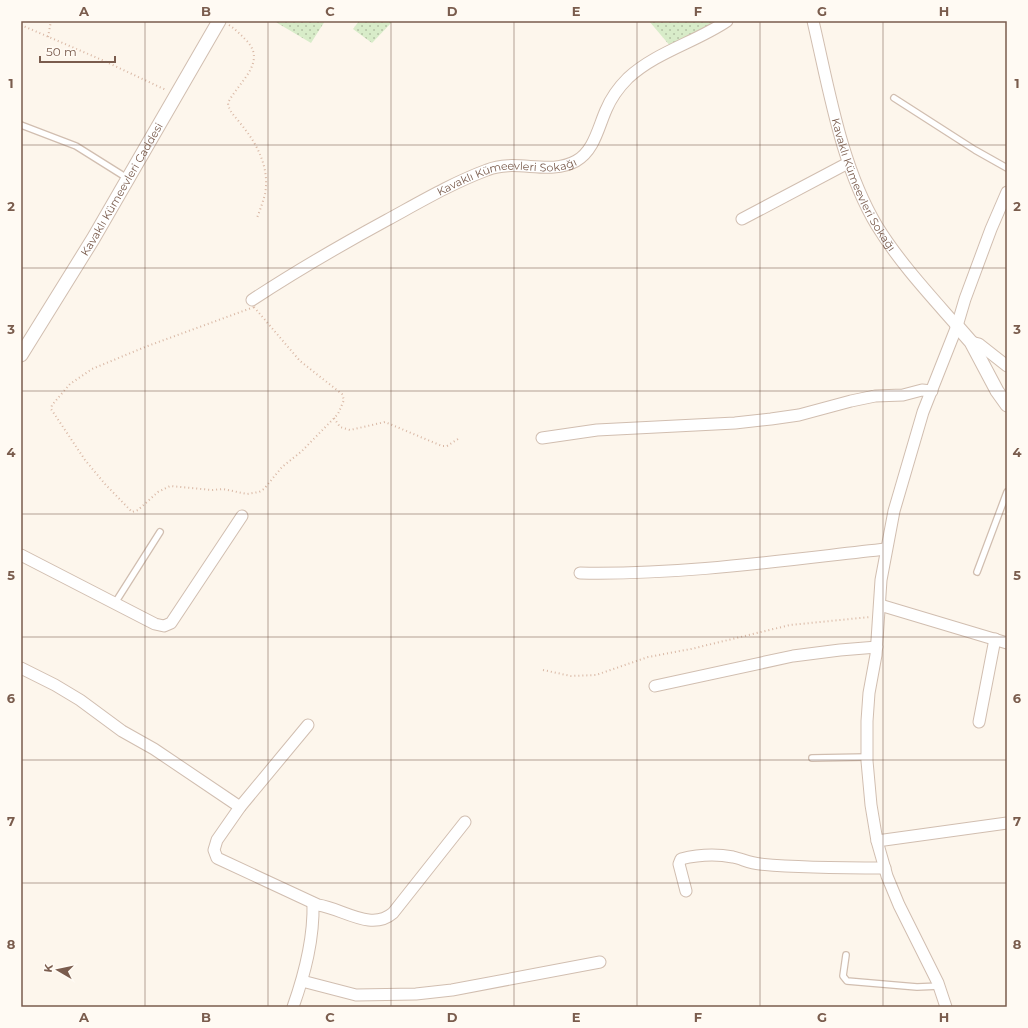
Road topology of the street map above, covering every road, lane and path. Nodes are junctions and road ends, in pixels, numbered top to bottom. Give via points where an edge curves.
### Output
1 (51, 21) edge
2 (727, 21) edge
3 (814, 21) edge
4 (224, 23) edge
5 (21, 25) edge
6 (48, 37) junction
7 (176, 95) junction
8 (894, 98) dead end
9 (21, 125) edge
10 (848, 163) junction
11 (1007, 168) edge
12 (128, 179) junction
13 (1007, 192) edge
14 (257, 218) dead end
15 (742, 219) dead end
16 (252, 300) dead end
17 (957, 326) junction
18 (971, 342) junction
19 (21, 355) edge
20 (1007, 366) edge
21 (932, 391) junction
22 (1007, 405) edge
23 (334, 418) junction
24 (458, 438) dead end
25 (542, 438) dead end
26 (1007, 492) edge
27 (242, 516) dead end
28 (160, 532) dead end
29 (886, 549) junction
30 (21, 554) edge
31 (977, 572) dead end
32 (580, 573) dead end
33 (115, 603) junction
34 (879, 611) junction
35 (995, 639) junction
36 (1007, 643) edge
37 (877, 647) junction
38 (21, 668) edge
39 (543, 670) dead end
40 (655, 686) dead end
41 (979, 722) dead end
42 (308, 724) dead end
43 (867, 757) junction
44 (812, 758) dead end
45 (240, 807) junction
46 (465, 822) dead end
47 (1007, 822) edge
48 (877, 841) junction
49 (885, 868) junction
50 (686, 891) dead end
51 (313, 902) junction
52 (846, 955) dead end
53 (600, 962) dead end
54 (302, 981) junction
55 (940, 986) junction
56 (945, 1002) edge
57 (293, 1007) edge
58 (935, 1007) edge

1 - 6 path
2 - 16 street, Kavaklı Kümeevleri Sokağı via 649,63 629,78 613,97 587,153 576,161 560,167 512,165 482,172 431,195
3 - 10 street, Kavaklı Kümeevleri Sokağı
4 - 7 street, Kavaklı Kümeevleri Caddesi
4 - 14 path via 235,29 254,49 253,63 228,103 228,109 256,145 262,157 266,177 265,193
5 - 6 path
6 - 7 path
7 - 12 street, Kavaklı Kümeevleri Caddesi
8 - 11 lane
9 - 12 lane via 76,146
10 - 15 street
10 - 17 street, Kavaklı Kümeevleri Sokağı via 878,227 916,280
12 - 19 street, Kavaklı Kümeevleri Caddesi
13 - 17 street via 991,229
17 - 18 street
17 - 21 street
18 - 20 street via 979,344
18 - 22 street
21 - 25 street via 875,396 771,420 597,430
21 - 29 street via 923,412 894,511
23 - 23 path via 259,492 247,494 223,489 170,486 132,512 85,460 51,409 70,384 92,369 254,307 300,361 342,394 343,405
23 - 24 path via 340,427 350,430 385,422 442,446 450,445
26 - 31 lane
27 - 33 street via 169,625 155,624
28 - 33 lane
29 - 32 street via 705,569
29 - 34 street
30 - 33 street
34 - 35 street
34 - 37 street
34 - 39 path via 783,626 692,649 648,657 596,675 575,676
35 - 36 street
35 - 41 street
37 - 40 street via 793,656
37 - 43 street via 869,693
38 - 45 street via 80,700
42 - 45 street
43 - 44 lane
43 - 48 street
45 - 51 street via 217,840 214,850 217,858
46 - 51 street via 433,864 384,920 360,918
47 - 48 street
48 - 49 street
49 - 50 street via 769,865 728,856 689,857 680,860 679,864
49 - 55 street via 898,905
51 - 54 street via 312,931
52 - 55 lane via 843,976 847,981 917,987
53 - 54 street via 452,990 416,994 356,995
54 - 57 street
55 - 56 street
56 - 58 street

